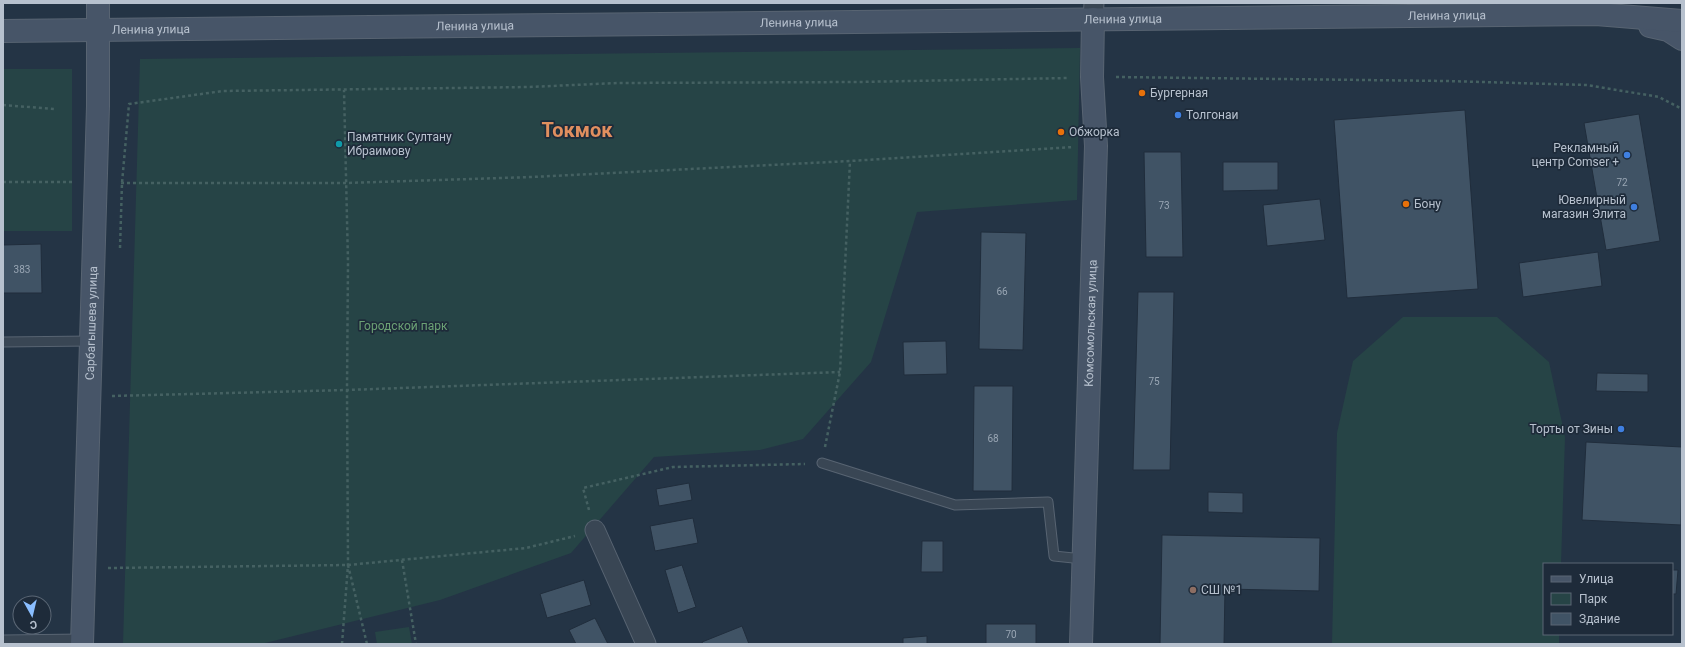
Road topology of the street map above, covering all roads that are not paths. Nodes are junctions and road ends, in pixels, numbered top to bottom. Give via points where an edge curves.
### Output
1 (98, 3) edge
2 (1094, 11) edge
3 (1596, 14) junction
4 (1682, 21) edge
5 (98, 30) junction
6 (3, 31) edge
7 (1682, 39) edge
8 (90, 341) junction
9 (3, 342) edge
10 (822, 463) road end
11 (595, 530) dead end
12 (1083, 559) junction
13 (3, 640) edge
14 (82, 641) edge
15 (646, 644) edge
16 (1081, 644) edge

1 - 5 main road, Сарбагышева улица
2 - 3 main road, Ленина улица
2 - 5 main road, Ленина улица
2 - 12 main road, Комсомольская улица via 1092,77 1096,146
3 - 4 main road
3 - 7 main road via 1668,30
5 - 6 main road, Ленина улица
5 - 8 main road, Сарбагышева улица
8 - 9 lane
8 - 14 main road, Сарбагышева улица
10 - 12 lane via 955,505 1048,502 1054,556
11 - 15 street
12 - 16 main road, Комсомольская улица
13 - 14 lane

